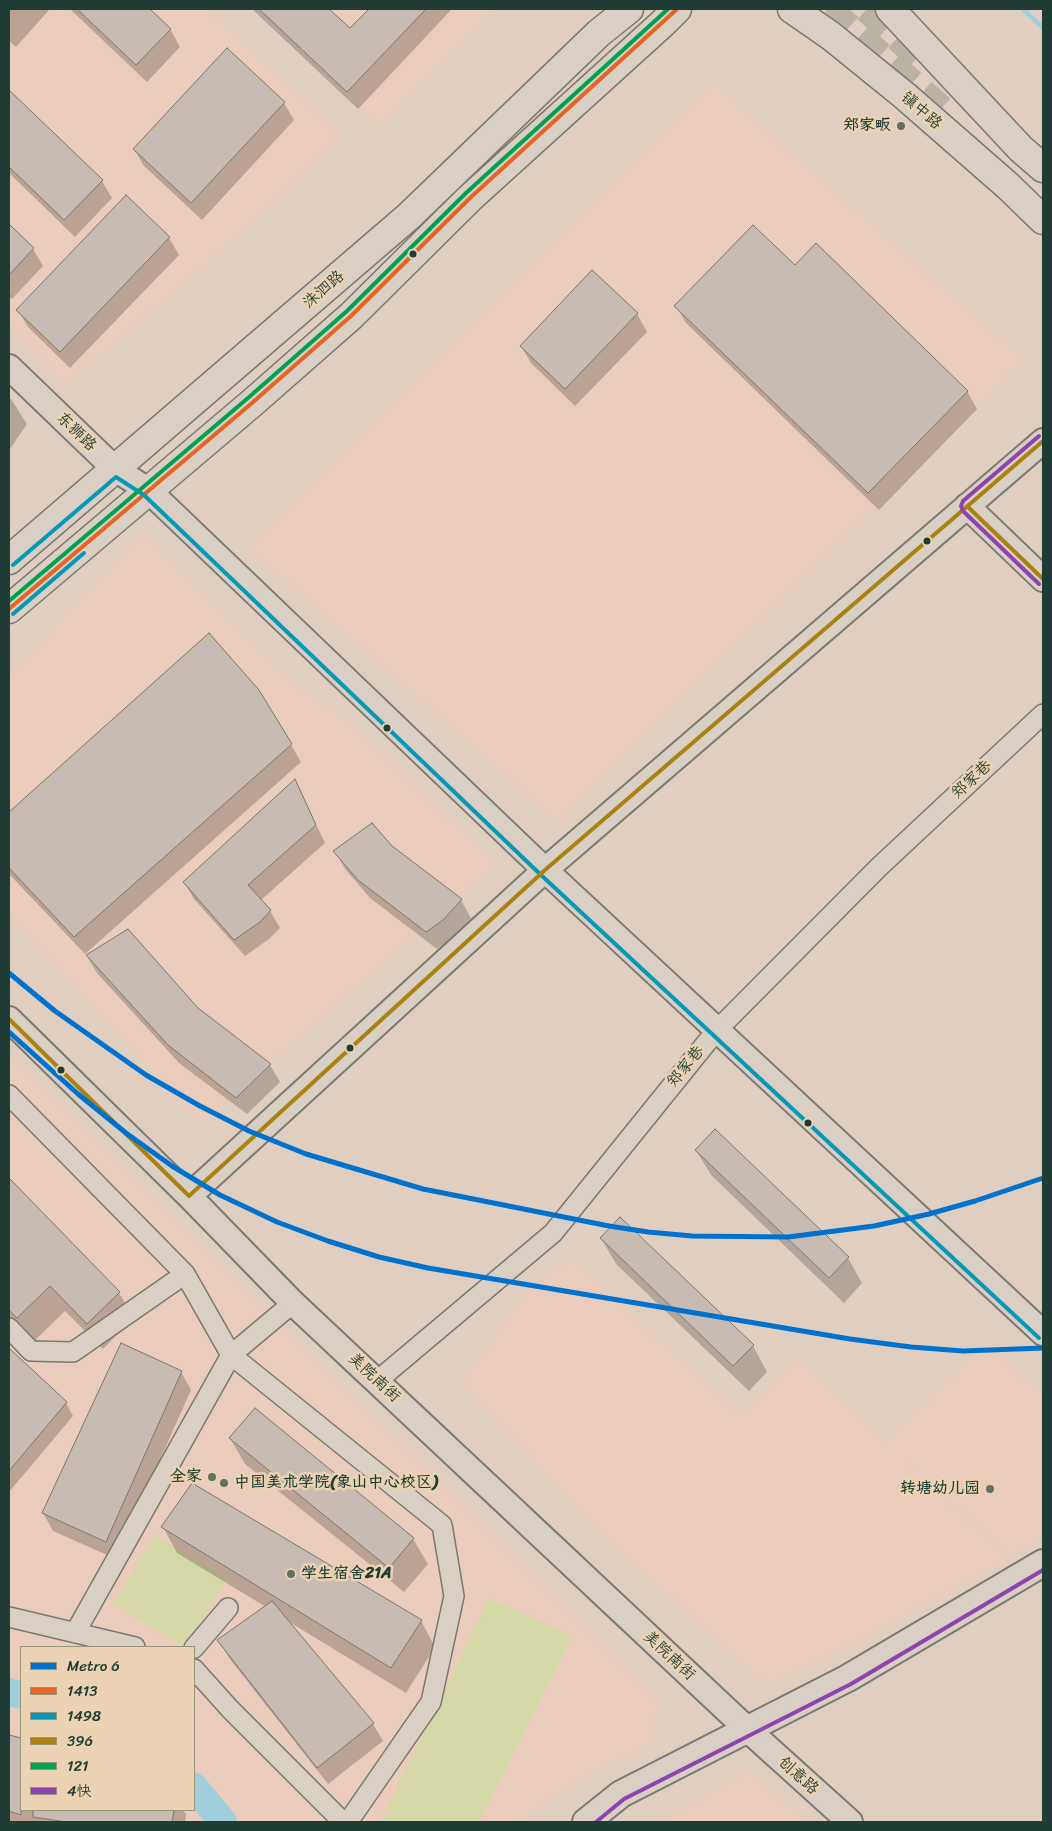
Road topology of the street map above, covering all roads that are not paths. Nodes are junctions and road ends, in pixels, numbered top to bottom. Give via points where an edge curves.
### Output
1 (629, 9) edge
2 (677, 9) edge
3 (792, 9) edge
4 (890, 9) edge
5 (1043, 168) edge
6 (1043, 220) edge
7 (9, 367) edge
8 (1043, 441) edge
9 (115, 469) junction
10 (148, 490) junction
11 (967, 506) junction
12 (9, 560) edge
13 (1043, 579) edge
14 (9, 609) edge
15 (1043, 714) edge
16 (545, 870) junction
17 (9, 1019) edge
18 (716, 1030) junction
19 (9, 1095) edge
20 (189, 1196) junction
21 (185, 1274) junction
22 (293, 1303) junction
23 (9, 1328) edge
24 (1043, 1333) edge
25 (231, 1355) junction
26 (377, 1381) junction
27 (1043, 1564) edge
28 (228, 1608) dead end
29 (9, 1617) edge
30 (75, 1633) junction
31 (131, 1646) edge
32 (195, 1647) edge
33 (195, 1671) edge
34 (747, 1729) junction
35 (344, 1822) edge
36 (348, 1822) edge
37 (586, 1822) edge
38 (850, 1822) edge

1 - 9 main road, 洙泗路 via 599,33 409,216
2 - 10 main road via 470,198 351,316
3 - 6 main road, 镇中路 via 905,96
4 - 5 main road via 1021,149
7 - 9 street, 东狮路
8 - 11 street
9 - 10 street, 东狮路
9 - 12 main road, 洙泗路
10 - 14 main road
10 - 16 street, 东狮路
11 - 13 street
11 - 16 street
15 - 18 street, 郑家巷 via 879,867
16 - 18 street, 东狮路
16 - 20 street
17 - 20 street, 美院南街
18 - 24 street, 东狮路
18 - 26 street, 郑家巷 via 553,1233
19 - 21 street
20 - 22 street, 美院南街
21 - 23 street via 73,1352 31,1350
21 - 25 street
22 - 25 street
22 - 26 street, 美院南街
25 - 30 street
25 - 36 street via 442,1525 454,1596 431,1702
26 - 34 street, 美院南街
27 - 34 main road via 848,1678
28 - 32 street
29 - 30 street
30 - 31 street
33 - 35 street
34 - 37 main road via 621,1794
34 - 38 street, 创意路

